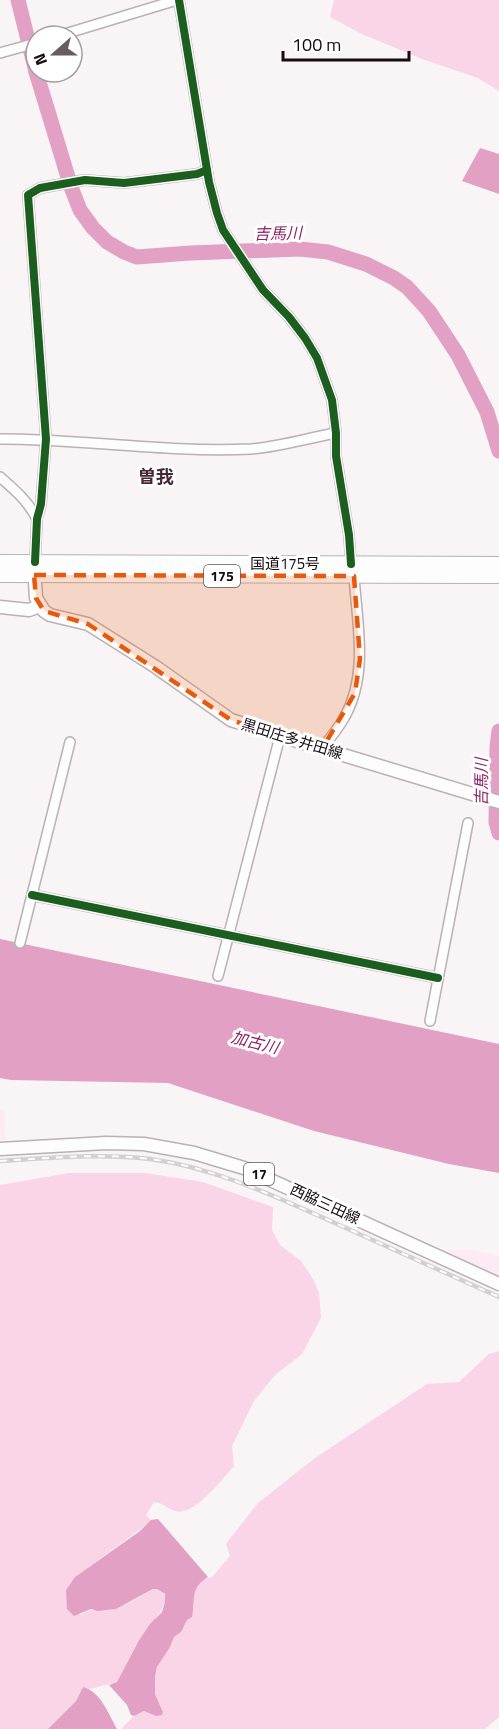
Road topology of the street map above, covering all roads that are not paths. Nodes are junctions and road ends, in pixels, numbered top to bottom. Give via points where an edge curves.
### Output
1 (178, 0) edge
2 (84, 28) edge
3 (24, 46) edge
4 (4, 52) edge
5 (207, 170) junction
6 (336, 434) junction
7 (0, 439) edge
8 (46, 439) junction
9 (0, 477) edge
10 (37, 519) junction
11 (0, 562) edge
12 (499, 564) edge
13 (34, 568) junction
14 (352, 570) junction
15 (411, 570) junction
16 (0, 575) edge
17 (499, 576) edge
18 (40, 606) junction
19 (0, 607) edge
20 (277, 735) junction
21 (70, 742) dead end
22 (322, 749) junction
23 (499, 802) edge
24 (468, 823) dead end
25 (32, 895) junction
26 (229, 935) junction
27 (20, 943) dead end
28 (218, 976) dead end
29 (438, 978) junction
30 (430, 1021) dead end
31 (0, 1149) edge
32 (499, 1284) edge

1 - 2 street
1 - 5 street
3 - 4 street
5 - 6 street via 227,236 316,358 332,400
5 - 8 street via 124,183 84,180 40,188 28,195
6 - 8 street via 252,449
6 - 14 street
7 - 8 street
8 - 10 street
9 - 10 street via 22,496
10 - 13 street
11 - 13 highway, 国道175号 / 175
12 - 15 highway, 国道175号 / 175
13 - 14 highway, 国道175号 / 175
13 - 16 highway, 国道175号 / 175
13 - 18 main road
14 - 15 highway, 国道175号 / 175
14 - 22 street via 358,676 344,717
15 - 17 highway, 国道175号 / 175
18 - 19 main road via 29,610
18 - 20 main road, 黒田庄多井田線 via 50,615 88,624 156,666 231,720
20 - 22 main road, 黒田庄多井田線
20 - 26 street via 278,744
21 - 25 street
22 - 23 main road, 黒田庄多井田線
24 - 29 street
25 - 26 street
25 - 27 street
26 - 28 street
26 - 29 street
29 - 30 street
31 - 32 main road, 西脇三田線 / 17 via 106,1143 144,1144 194,1153 244,1168

